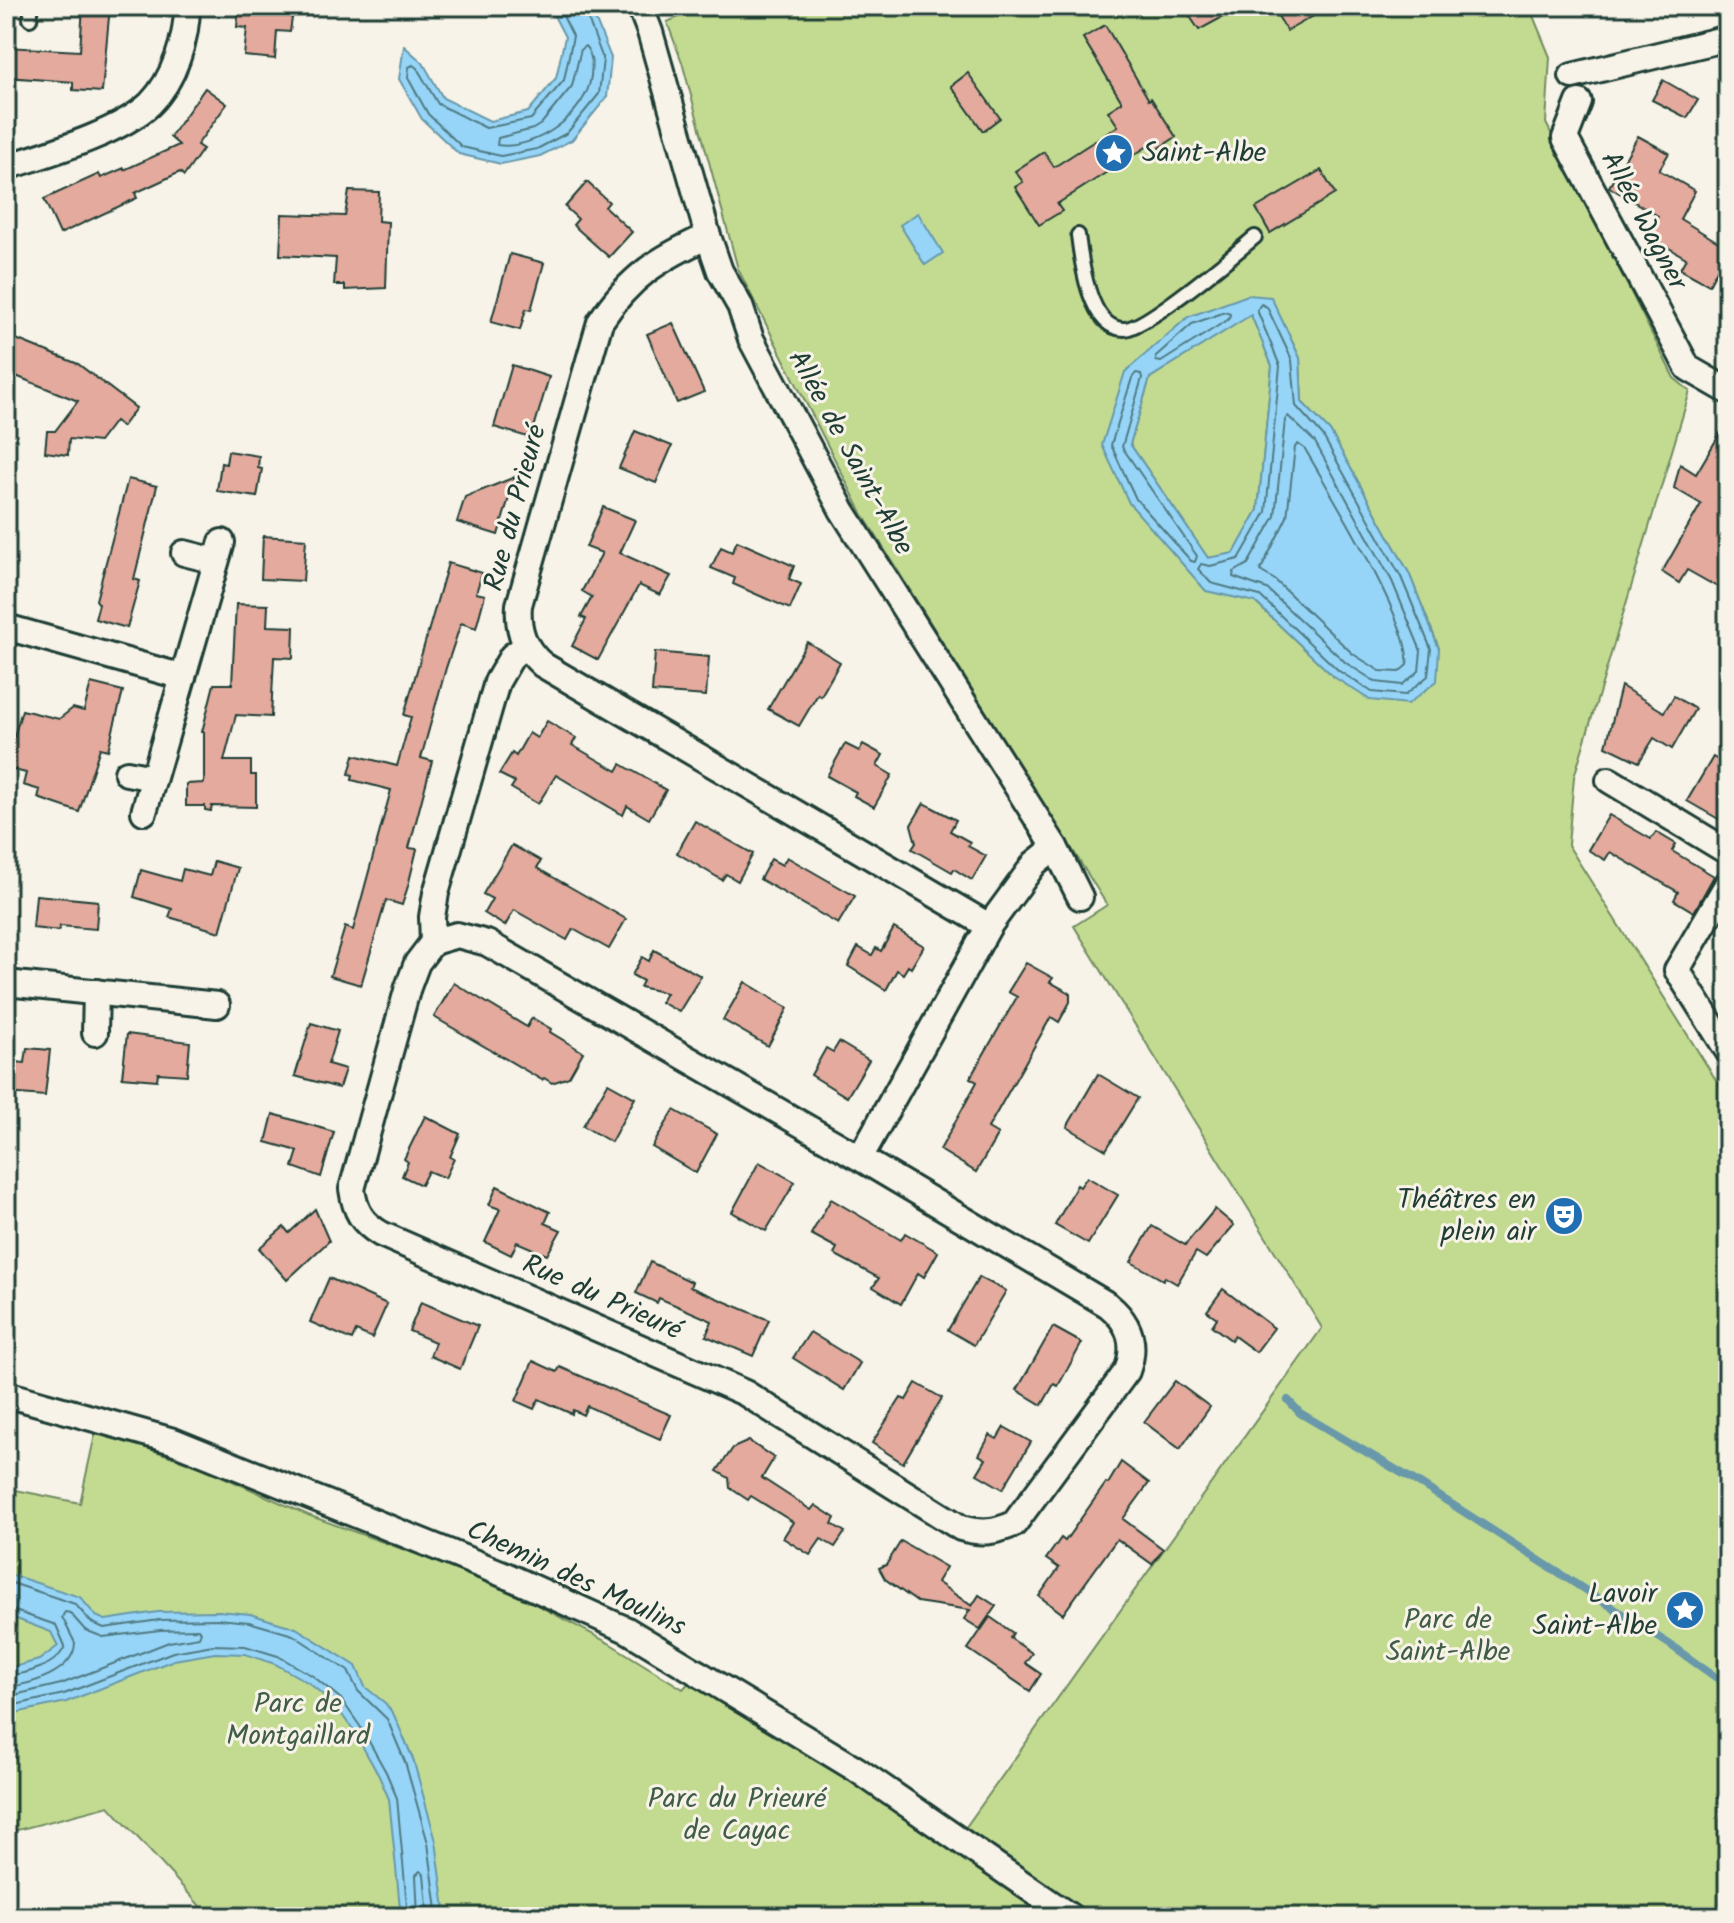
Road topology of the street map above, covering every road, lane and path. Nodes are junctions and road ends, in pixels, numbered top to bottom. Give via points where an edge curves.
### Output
1 (187, 6) edge
2 (640, 6) edge
3 (1728, 38) edge
4 (1572, 76) dead end
5 (1579, 102) dead end
6 (8, 171) edge
7 (1078, 235) dead end
8 (708, 236) junction
9 (1255, 237) dead end
10 (1728, 391) edge
11 (184, 553) dead end
12 (6, 627) edge
13 (526, 646) junction
14 (183, 677) junction
15 (127, 773) dead end
16 (153, 778) junction
17 (1609, 780) dead end
18 (144, 812) dead end
19 (1055, 847) junction
20 (1728, 852) edge
21 (1728, 883) edge
22 (1080, 897) dead end
23 (989, 926) junction
24 (433, 942) junction
25 (6, 983) edge
26 (96, 992) junction
27 (217, 1005) dead end
28 (95, 1033) dead end
29 (1728, 1051) edge
30 (860, 1158) junction
31 (6, 1394) edge
32 (1071, 1917) edge

1 - 6 street via 181,48 151,103 121,124
2 - 8 street, Allée de Saint-Albe
3 - 4 street
5 - 10 street, Allée Wagner via 1565,138 1688,368
7 - 9 lane via 1090,295 1101,317 1124,329 1150,318
8 - 13 street, Rue du Prieuré via 661,258 628,286 600,322 519,605
8 - 19 street, Allée de Saint-Albe via 751,339 842,510
11 - 14 street via 219,552
12 - 14 street
13 - 23 street via 543,665
13 - 24 street via 512,656 497,682 436,893
14 - 16 street
15 - 16 street
16 - 18 street
17 - 20 street
19 - 22 street, Allée de Saint-Albe
19 - 23 street via 1035,863
21 - 29 street via 1677,970
23 - 30 street
24 - 30 street, Rue du Prieuré via 457,935 487,943
24 - 30 street, Rue du Prieuré via 412,974 355,1173 354,1204 366,1226 745,1393 961,1528 977,1533 1002,1529 1022,1515 1127,1371 1131,1335 1108,1305
25 - 26 street
26 - 27 street
26 - 28 street
31 - 32 street, Chemin des Moulins via 173,1441 503,1574 627,1630 868,1777

